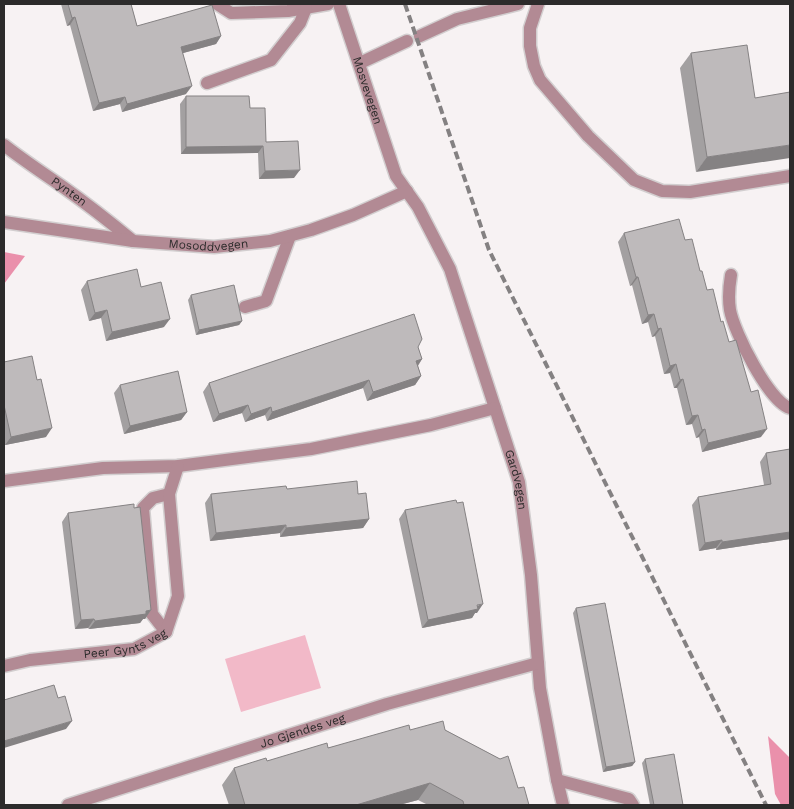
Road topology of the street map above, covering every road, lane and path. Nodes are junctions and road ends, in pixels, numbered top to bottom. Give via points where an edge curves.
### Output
1 (217, 4) edge
2 (328, 4) edge
3 (339, 4) edge
4 (518, 4) edge
5 (538, 4) edge
6 (306, 8) junction
7 (420, 36) dead end
8 (407, 41) dead end
9 (360, 63) junction
10 (207, 83) dead end
11 (4, 145) edge
12 (396, 176) joint
13 (790, 176) edge
14 (406, 191) junction
15 (4, 222) edge
16 (290, 236) junction
17 (133, 241) junction
18 (731, 275) dead end
19 (245, 307) dead end
20 (496, 408) junction
21 (790, 408) edge
22 (178, 466) junction
23 (4, 482) edge
24 (169, 494) junction
25 (166, 632) junction
26 (538, 663) junction
27 (4, 666) edge
28 (557, 780) junction
29 (68, 805) edge
30 (563, 805) edge
31 (633, 805) edge

1 - 6 street via 231,13
2 - 6 street
3 - 9 street, Mosvevegen
4 - 7 street via 457,19
5 - 13 street via 530,28 530,46 540,80 588,136 634,180 662,191 690,192
6 - 10 street via 300,23 271,60
8 - 9 street
9 - 12 street, Mosvevegen
11 - 17 street, Pynten
12 - 14 street, Gardvegen
14 - 16 street, Mosoddvegen via 353,215
14 - 20 street, Gardvegen via 450,269
15 - 17 street, Mosoddvegen
16 - 17 street, Mosoddvegen via 214,246
16 - 19 street via 266,301
18 - 21 street via 728,290 730,312 737,331 771,393
20 - 22 street via 431,426 311,449
20 - 26 street, Gardvegen via 519,482
22 - 23 street via 103,468
22 - 24 street, Peer Gynts veg
24 - 25 street, Peer Gynts veg via 178,596
24 - 25 street via 153,498 143,508 152,614
25 - 27 street, Peer Gynts veg via 134,649 30,660
26 - 28 street, Gardvegen
26 - 29 street, Jo Gjendes veg via 378,707
28 - 30 street, Gardvegen
28 - 31 street via 629,799

